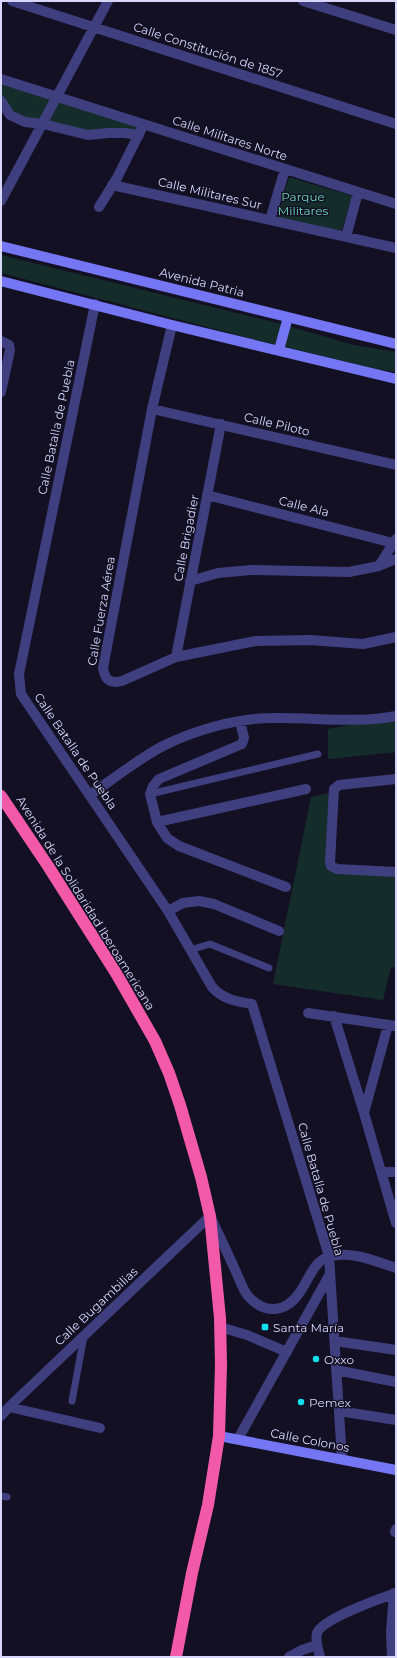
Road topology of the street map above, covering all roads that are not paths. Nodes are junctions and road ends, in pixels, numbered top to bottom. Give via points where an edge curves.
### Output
1 (12, 1) edge
2 (108, 1) edge
3 (303, 1) edge
4 (94, 27) junction
5 (396, 30) edge
6 (1, 79) edge
7 (56, 97) junction
8 (1, 101) edge
9 (43, 124) junction
10 (143, 124) junction
11 (396, 124) edge
12 (139, 135) junction
13 (285, 169) junction
14 (112, 185) junction
15 (358, 192) junction
16 (1, 201) edge
17 (396, 204) edge
18 (99, 207) dead end
19 (270, 220) junction
20 (346, 236) junction
21 (1, 246) edge
22 (396, 248) edge
23 (1, 281) edge
24 (95, 304) junction
25 (288, 317) junction
26 (172, 325) junction
27 (5, 343) edge
28 (396, 344) edge
29 (279, 350) junction
30 (396, 379) edge
31 (1, 392) edge
32 (152, 409) junction
33 (221, 424) junction
34 (396, 464) edge
35 (208, 495) junction
36 (395, 541) edge
37 (396, 559) edge
38 (379, 566) junction
39 (190, 581) junction
40 (396, 637) edge
41 (176, 657) junction
42 (396, 716) edge
43 (240, 721) junction
44 (318, 754) dead end
45 (396, 779) edge
46 (369, 782) junction
47 (396, 785) edge
48 (306, 788) dead end
49 (150, 794) junction
50 (90, 795) junction
51 (1, 796) edge
52 (158, 822) junction
53 (396, 872) edge
54 (286, 887) dead end
55 (168, 911) junction
56 (279, 931) dead end
57 (190, 950) junction
58 (269, 968) dead end
59 (308, 1013) dead end
60 (334, 1016) junction
61 (392, 1025) edge
62 (364, 1113) junction
63 (380, 1172) junction
64 (396, 1172) edge
65 (210, 1216) junction
66 (396, 1223) edge
67 (329, 1256) junction
68 (396, 1268) edge
69 (330, 1274) junction
70 (220, 1327) junction
71 (84, 1335) junction
72 (335, 1341) junction
73 (396, 1350) edge
74 (287, 1352) junction
75 (336, 1370) junction
76 (396, 1382) edge
77 (72, 1401) dead end
78 (9, 1407) junction
79 (339, 1411) junction
80 (1, 1416) edge
81 (396, 1420) edge
82 (100, 1428) dead end
83 (219, 1436) junction
84 (238, 1440) junction
85 (342, 1459) junction
86 (396, 1470) edge
87 (395, 1593) edge
88 (316, 1645) junction
89 (176, 1657) edge
90 (289, 1657) edge
91 (320, 1657) edge
92 (392, 1657) edge

1 - 4 street, Calle Constitución de 1857
2 - 4 street
3 - 5 street
4 - 7 street
4 - 11 street, Calle Constitución de 1857
6 - 7 street, Calle Militares Norte
7 - 9 street
7 - 10 street, Calle Militares Norte
8 - 9 street via 10,115 25,122
9 - 12 street via 88,135
9 - 16 street
10 - 12 street
10 - 13 street, Calle Militares Norte
12 - 14 street
13 - 15 street, Calle Militares Norte
13 - 19 street
14 - 18 street
14 - 19 street, Calle Militares Sur
15 - 17 street, Calle Militares Norte
15 - 20 street
19 - 20 street, Calle Militares Sur
20 - 22 street, Calle Militares Sur
21 - 25 street, Avenida Patria
23 - 24 street
24 - 26 street
24 - 50 street, Calle Batalla de Puebla via 19,674 21,694
25 - 28 street, Avenida Patria
25 - 29 street
26 - 29 street
26 - 32 street, Calle Fuerza Aérea
27 - 31 street via 10,350
29 - 30 street
32 - 33 street, Calle Piloto
32 - 41 street, Calle Fuerza Aérea via 103,668 104,677 116,683
33 - 34 street, Calle Piloto
33 - 35 street, Calle Brigadier
35 - 36 street, Calle Ala
35 - 39 street, Calle Brigadier
36 - 38 street
37 - 38 street
38 - 39 street via 349,572 251,570 218,573
39 - 41 street, Calle Brigadier
40 - 41 street, Calle Fuerza Aérea via 363,644 310,640 256,641
42 - 43 street via 361,720 270,718
43 - 49 street via 244,738 242,744 159,779 152,786
43 - 50 street via 206,730 161,748
44 - 49 lane
45 - 46 street
46 - 47 street
46 - 53 street via 339,785 334,789 331,866 337,869
48 - 52 street
49 - 52 street
50 - 55 street, Calle Batalla de Puebla
51 - 65 highway, Avenida de la Solidaridad Iberoamericana via 116,973 155,1041 180,1105
52 - 54 street via 167,838 179,846
55 - 56 street via 183,903 199,901 214,904
55 - 57 street, Calle Batalla de Puebla
57 - 58 lane via 210,944
57 - 67 street, Calle Batalla de Puebla via 220,996 252,1004
59 - 60 street
60 - 61 street
60 - 62 street
61 - 62 street
62 - 63 street
63 - 64 street
63 - 66 street
65 - 67 street via 247,1295 261,1307 274,1310 288,1305 318,1263
65 - 70 highway, Avenida de la Solidaridad Iberoamericana
65 - 71 street, Calle Bugambilias
67 - 68 street via 364,1258
67 - 69 street, Calle Batalla de Puebla
69 - 72 street, Calle Batalla de Puebla
69 - 74 street
70 - 74 street via 261,1340
70 - 83 highway, Avenida de la Solidaridad Iberoamericana
71 - 77 lane
71 - 78 street, Calle Bugambilias
72 - 73 street
72 - 75 street, Calle Batalla de Puebla
74 - 84 street
75 - 76 street
75 - 79 street, Calle Batalla de Puebla
78 - 80 street, Calle Bugambilias
78 - 82 street
79 - 81 street
79 - 85 street, Calle Batalla de Puebla
83 - 84 street, Calle Colonos
83 - 89 highway, Avenida de la Solidaridad Iberoamericana via 208,1504
84 - 85 street, Calle Colonos
85 - 86 street, Calle Colonos
87 - 88 street via 330,1620 320,1628
87 - 92 street via 391,1632
88 - 90 street
88 - 91 street

